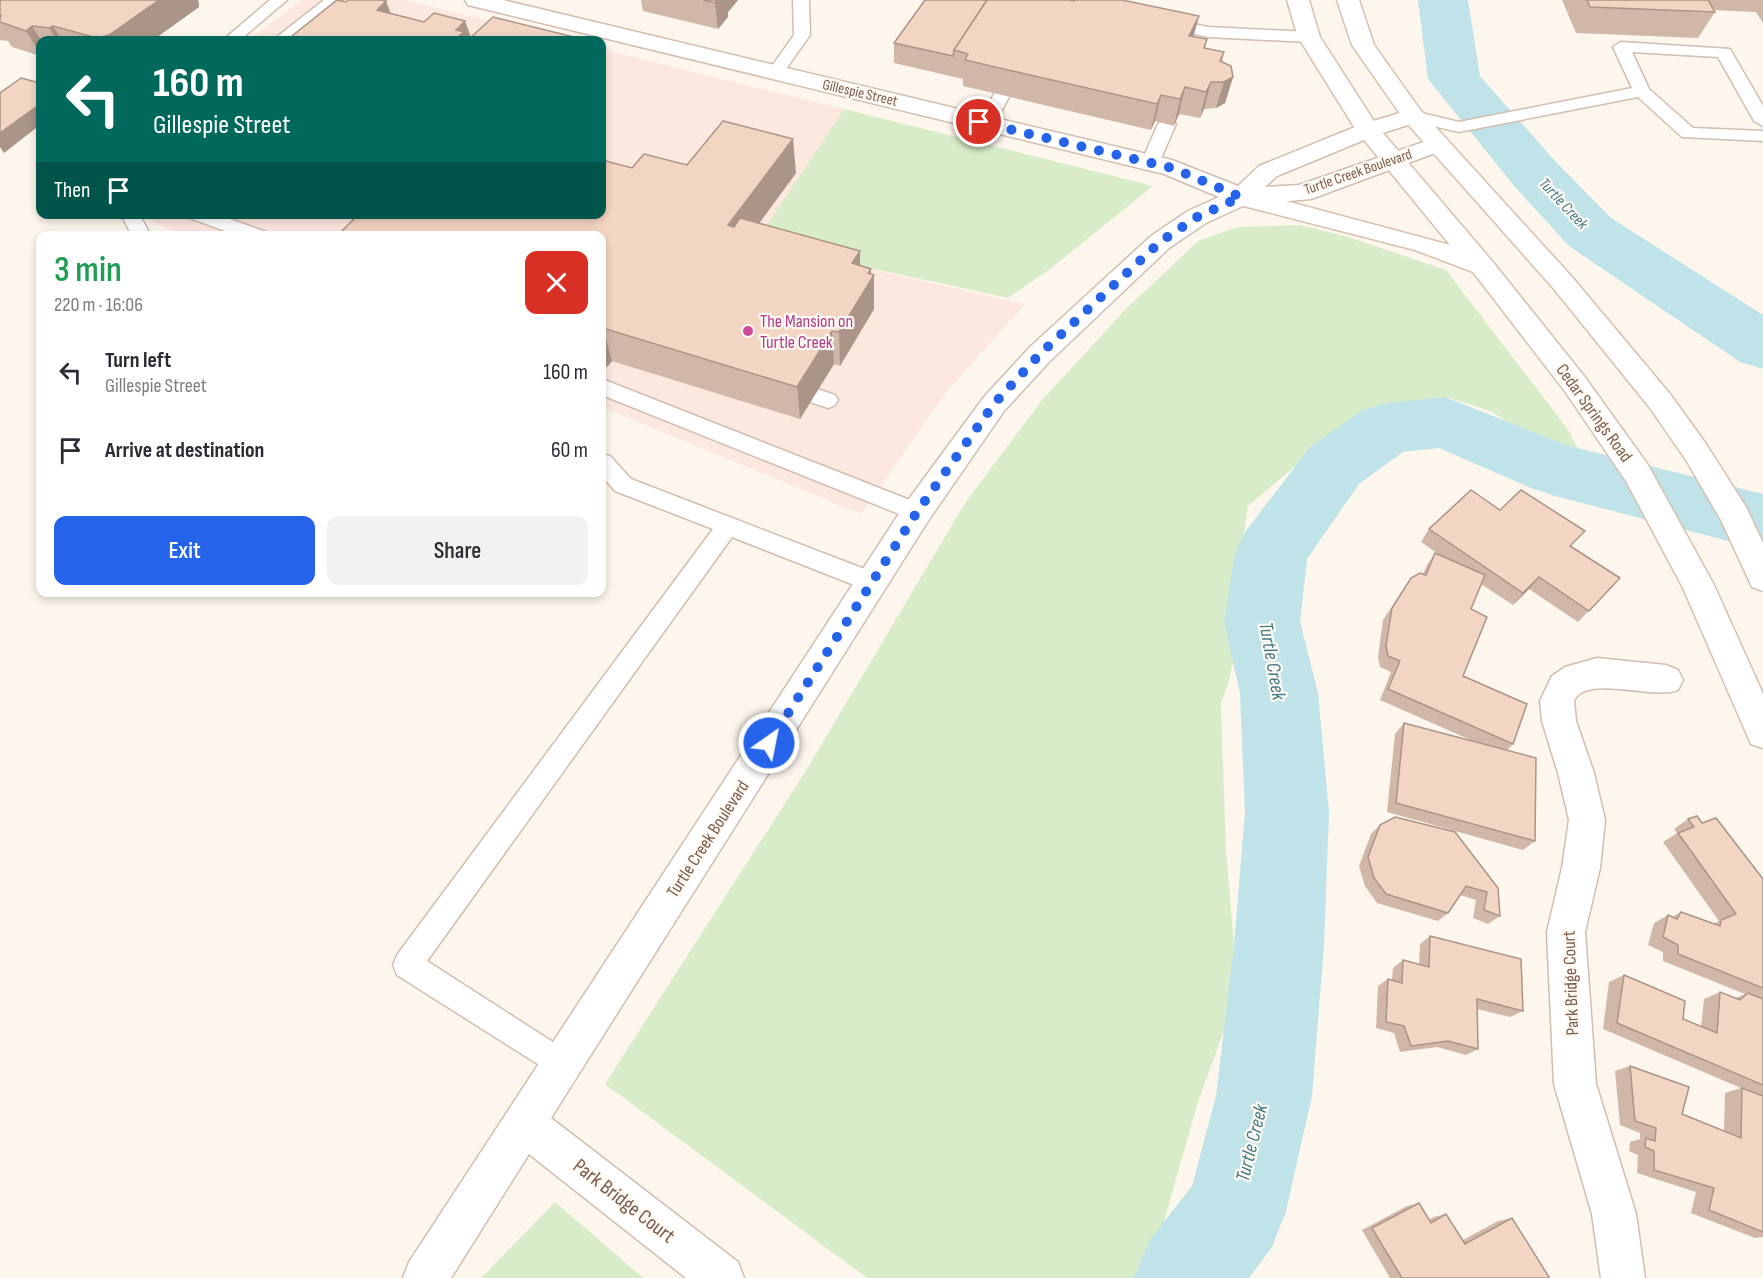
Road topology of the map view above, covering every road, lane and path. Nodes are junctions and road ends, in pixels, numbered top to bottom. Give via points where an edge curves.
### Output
1 (279, 0) edge
2 (334, 0) edge
3 (476, 0) edge
4 (801, 0) edge
5 (1298, 0) edge
6 (1348, 0) edge
7 (1151, 20) edge
8 (236, 36) edge
9 (286, 36) edge
10 (1309, 37) junction
11 (775, 73) junction
12 (1642, 91) junction
13 (1002, 95) edge
14 (1413, 116) junction
15 (1763, 122) edge
16 (986, 123) junction
17 (1167, 124) edge
18 (1459, 127) junction
19 (1368, 130) junction
20 (1763, 136) edge
21 (1438, 144) junction
22 (1392, 161) junction
23 (1150, 163) junction
24 (1241, 197) junction
25 (210, 219) edge
26 (245, 231) edge
27 (1483, 267) junction
28 (606, 389) edge
29 (606, 466) edge
30 (917, 512) junction
31 (728, 526) junction
32 (1763, 578) edge
33 (872, 582) junction
34 (1666, 680) dead end
35 (1763, 733) edge
36 (563, 1065) junction
37 (525, 1124) junction
38 (425, 1278) edge
39 (722, 1278) edge
40 (1623, 1278) edge

1 - 8 lane
2 - 9 lane
3 - 11 street, Gillespie Street
4 - 11 lane via 802,35
5 - 10 street
6 - 14 street via 1363,45
7 - 10 lane via 1206,38
10 - 19 street
11 - 16 street, Gillespie Street
12 - 15 lane via 1622,48 1724,52
12 - 18 lane
12 - 20 lane via 1688,133
13 - 16 lane
14 - 18 lane
14 - 19 street, Turtle Creek Boulevard
14 - 21 street
16 - 23 street, Gillespie Street
17 - 23 lane
18 - 21 lane
19 - 22 street, Cedar Springs Road
19 - 24 street, Turtle Creek Boulevard via 1268,171
21 - 22 street, Turtle Creek Boulevard
21 - 32 street via 1563,283 1660,401 1735,516
22 - 24 street, Turtle Creek Boulevard via 1302,193
22 - 27 street, Cedar Springs Road
23 - 24 street, Gillespie Street via 1172,168
24 - 27 street, Gillespie Street via 1424,244
24 - 30 street, Turtle Creek Boulevard via 1197,217 1160,242 1040,354 994,404
25 - 26 lane
27 - 35 street, Cedar Springs Road via 1574,383 1637,473 1698,585
28 - 30 lane
29 - 31 lane via 623,485
30 - 33 street, Turtle Creek Boulevard
31 - 33 lane
31 - 36 lane via 407,965
33 - 36 street, Turtle Creek Boulevard
34 - 40 street, Park Bridge Court via 1597,673 1577,677 1564,686 1557,701 1587,820 1566,932 1575,1084 1614,1214
36 - 37 street, Turtle Creek Boulevard
37 - 38 street, Turtle Creek Boulevard
37 - 39 street, Park Bridge Court

